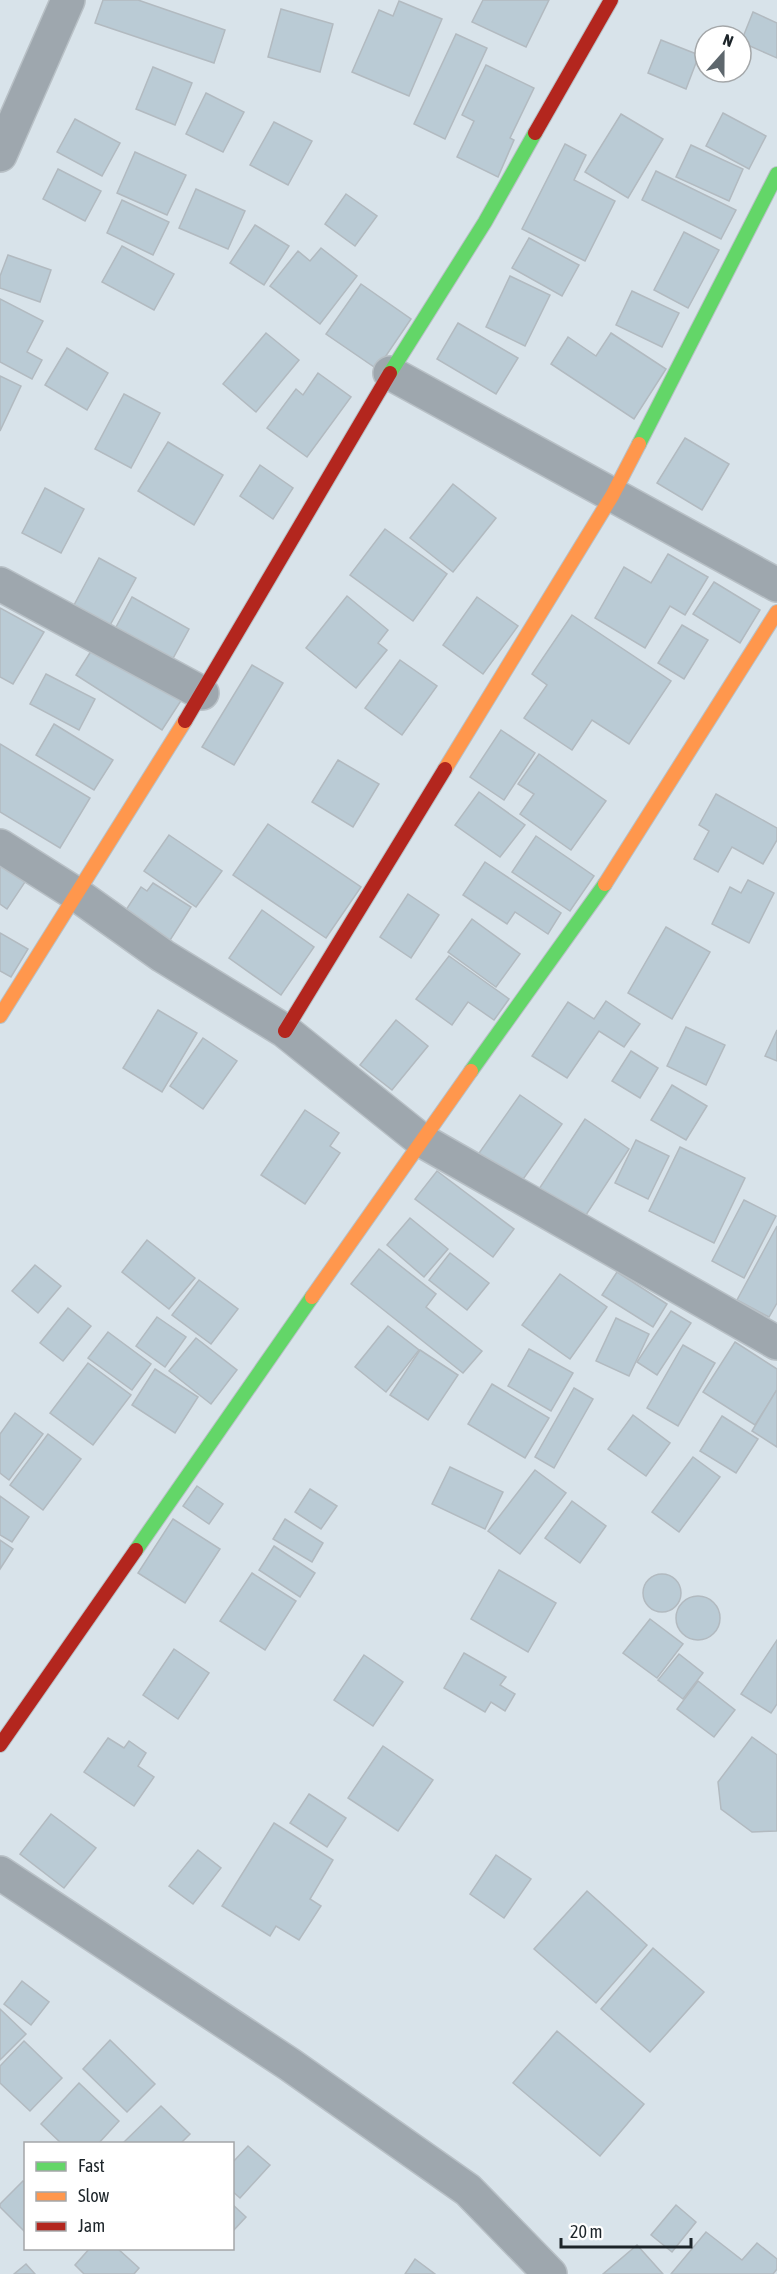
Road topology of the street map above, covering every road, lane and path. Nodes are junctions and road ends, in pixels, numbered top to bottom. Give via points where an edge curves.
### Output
1 (68, 0) edge
2 (611, 0) edge
3 (0, 155) edge
4 (777, 174) edge
5 (390, 373) junction
6 (612, 496) junction
7 (0, 584) edge
8 (777, 585) edge
9 (777, 612) edge
10 (202, 693) junction
11 (0, 846) edge
12 (76, 894) junction
13 (0, 1016) edge
14 (285, 1031) junction
15 (421, 1140) junction
16 (777, 1343) edge
17 (0, 1745) edge
18 (0, 1873) edge
19 (550, 2274) edge

1 - 3 street
2 - 5 street via 485,222
4 - 6 street
5 - 6 street
5 - 10 street
6 - 8 street
6 - 14 street
7 - 10 street
9 - 15 street via 614,872
10 - 12 street
11 - 12 street
12 - 13 street
12 - 14 street via 163,956
14 - 15 street
15 - 16 street
15 - 17 street
18 - 19 street via 290,2064 468,2190

